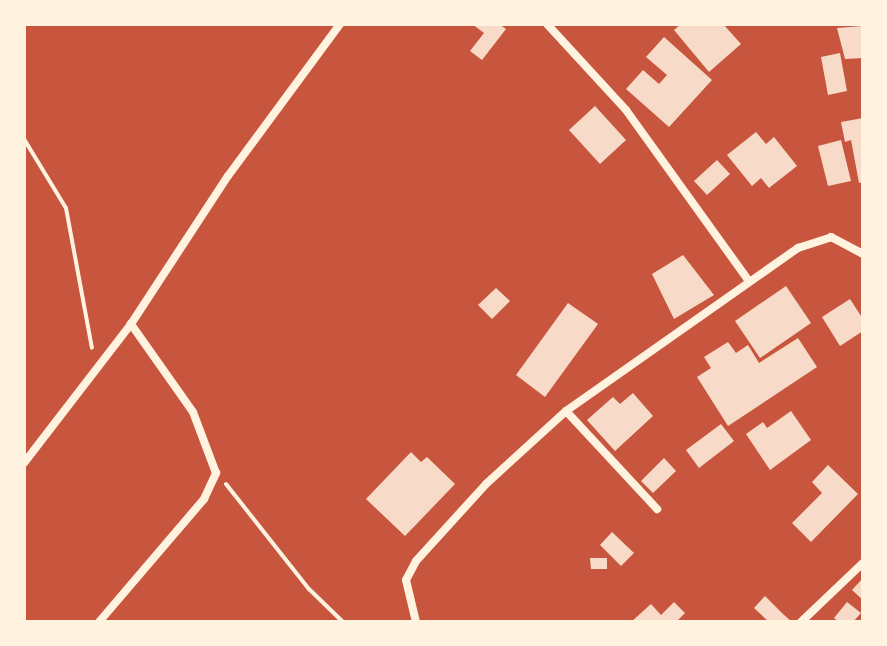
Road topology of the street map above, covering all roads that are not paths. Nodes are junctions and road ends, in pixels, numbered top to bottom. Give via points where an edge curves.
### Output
1 (340, 24) edge
2 (547, 24) edge
3 (863, 254) edge
4 (749, 281) junction
5 (131, 324) junction
6 (566, 411) junction
7 (24, 463) edge
8 (657, 509) dead end
9 (863, 563) edge
10 (807, 620) edge
11 (99, 622) edge
12 (416, 622) edge

1 - 5 street via 228,176
2 - 4 street via 626,110
3 - 4 street via 831,237 816,238
4 - 6 street
5 - 7 street
5 - 11 street via 193,412 216,473 204,499
6 - 8 street
6 - 12 street via 486,484 422,553 406,580
9 - 10 street

